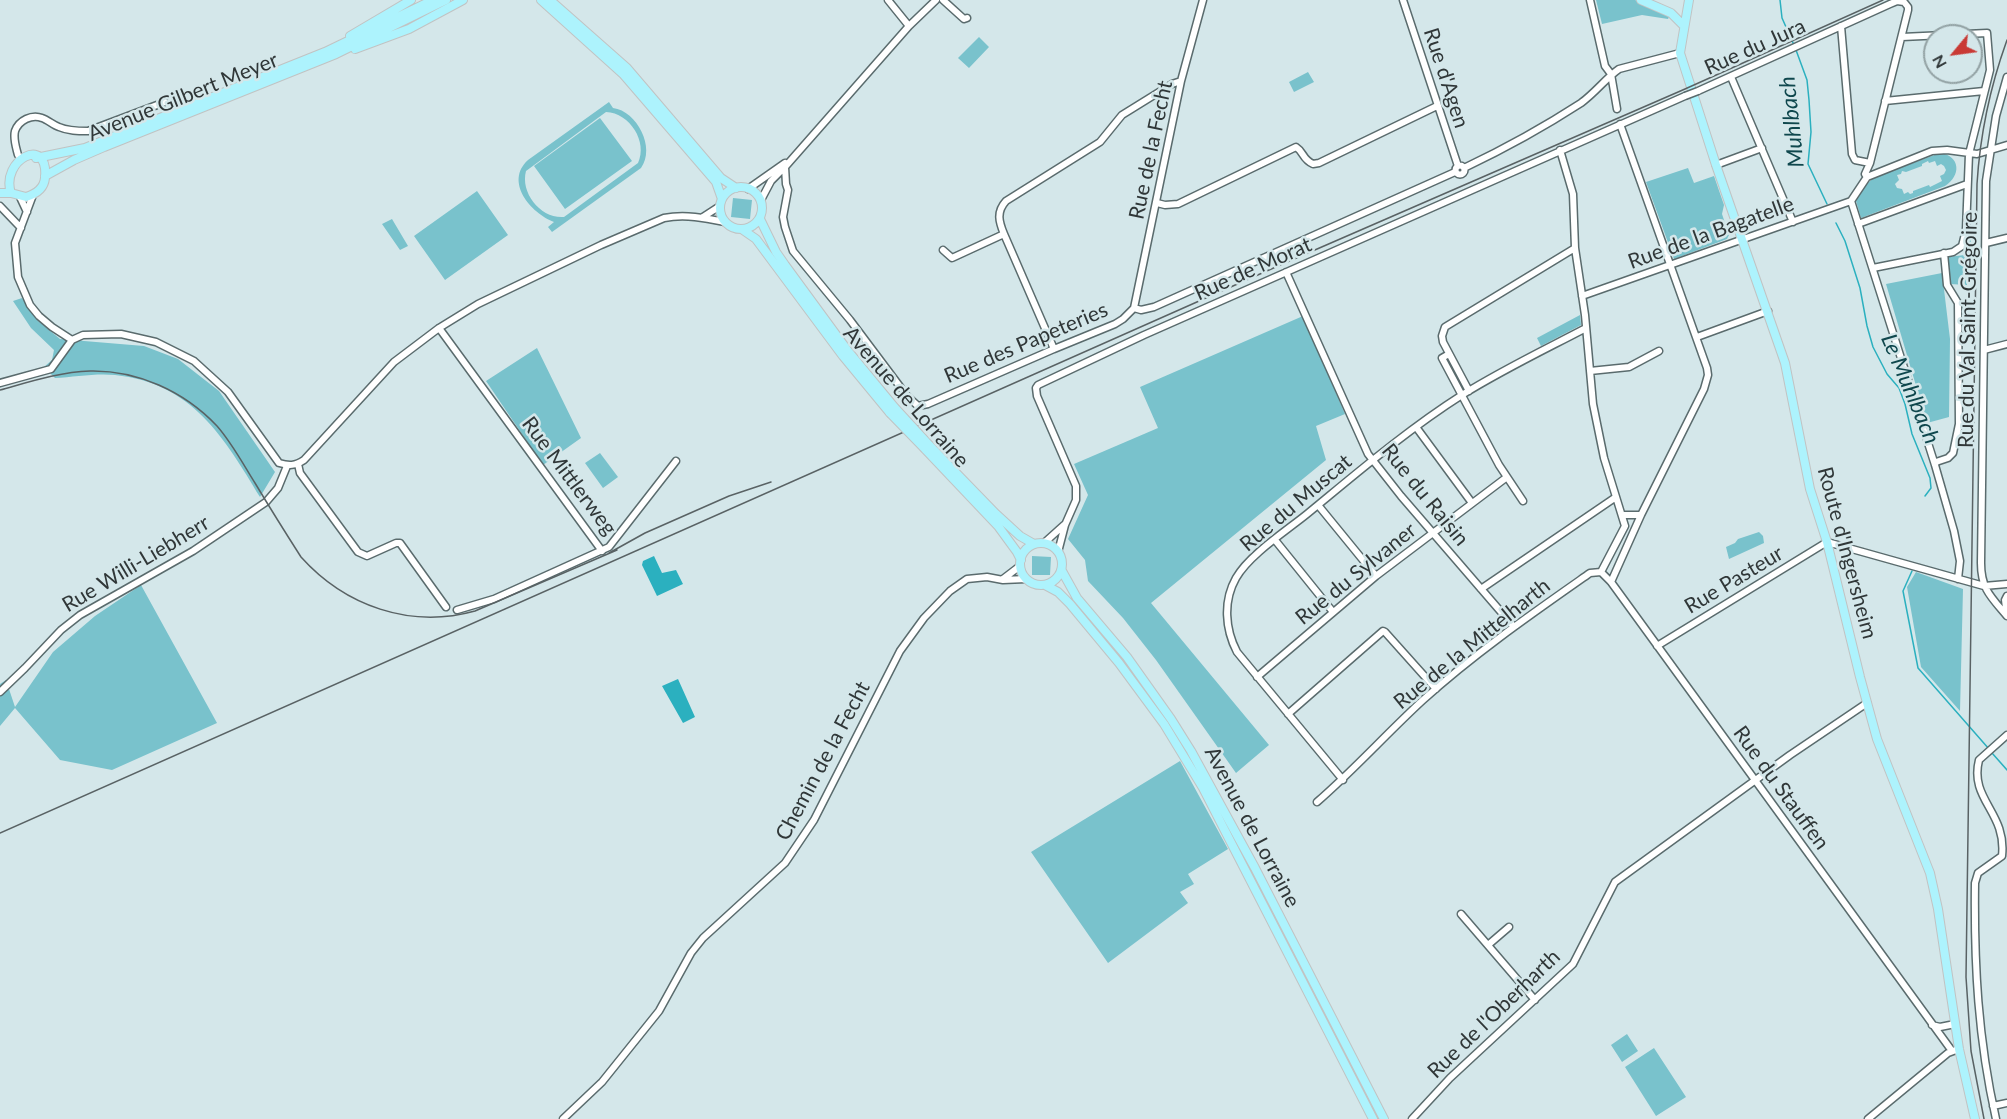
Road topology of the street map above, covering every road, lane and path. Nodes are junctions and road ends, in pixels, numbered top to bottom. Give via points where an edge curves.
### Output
1 (411, 0) edge
2 (433, 0) edge
3 (446, 0) edge
4 (463, 0) edge
5 (541, 0) edge
6 (550, 0) edge
7 (888, 0) edge
8 (936, 0) edge
9 (943, 0) edge
10 (1203, 0) edge
11 (1403, 0) edge
12 (1590, 0) edge
13 (1641, 0) edge
14 (1689, 0) edge
15 (1687, 10) junction
16 (1671, 13) junction
17 (967, 18) dead end
18 (909, 26) junction
19 (1684, 26) junction
20 (1841, 26) junction
21 (1902, 37) junction
22 (1680, 53) junction
23 (336, 54) junction
24 (313, 56) junction
25 (1611, 74) junction
26 (1731, 76) junction
27 (2007, 77) edge
28 (1181, 81) junction
29 (1984, 91) junction
30 (1885, 101) junction
31 (165, 102) dead end
32 (1437, 106) junction
33 (1617, 109) dead end
34 (1620, 124) junction
35 (2007, 146) edge
36 (1761, 148) junction
37 (1560, 150) junction
38 (1989, 151) junction
39 (1969, 154) junction
40 (18, 155) junction
41 (36, 158) junction
42 (7, 162) dead end
43 (1870, 163) junction
44 (787, 164) junction
45 (1716, 165) junction
46 (1459, 169) junction
47 (2, 174) dead end
48 (45, 176) junction
49 (1867, 177) junction
50 (771, 181) junction
51 (786, 184) junction
52 (1967, 184) junction
53 (736, 188) junction
54 (748, 189) junction
55 (0, 193) edge
56 (11, 193) junction
57 (33, 195) junction
58 (20, 197) junction
59 (761, 200) junction
60 (1851, 201) junction
61 (721, 203) junction
62 (1157, 203) junction
63 (0, 206) edge
64 (27, 212) junction
65 (702, 217) junction
66 (760, 219) junction
67 (725, 222) junction
68 (1793, 222) junction
69 (1858, 224) junction
70 (21, 228) junction
71 (743, 230) junction
72 (1004, 234) junction
73 (2007, 238) edge
74 (1742, 240) junction
75 (1986, 243) junction
76 (1575, 248) junction
77 (943, 250) dead end
78 (1944, 254) junction
79 (1671, 266) junction
80 (1873, 268) junction
81 (1286, 273) junction
82 (1582, 296) junction
83 (1134, 308) junction
84 (1768, 311) junction
85 (439, 328) junction
86 (1586, 328) junction
87 (1697, 337) junction
88 (72, 340) junction
89 (2007, 344) edge
90 (1054, 349) junction
91 (1984, 350) junction
92 (1659, 351) dead end
93 (1449, 354) junction
94 (1590, 371) junction
95 (0, 383) edge
96 (1468, 391) junction
97 (1462, 395) junction
98 (893, 411) junction
99 (1416, 427) junction
100 (927, 447) junction
101 (1372, 460) junction
102 (676, 461) dead end
103 (298, 464) junction
104 (1935, 465) junction
105 (287, 466) junction
106 (1507, 477) junction
107 (1616, 497) junction
108 (1523, 501) dead end
109 (1472, 503) junction
110 (1318, 505) junction
111 (1622, 515) junction
112 (1641, 515) junction
113 (1065, 525) junction
114 (1625, 526) junction
115 (1636, 529) junction
116 (1432, 533) junction
117 (1275, 540) junction
118 (1827, 542) junction
119 (1044, 543) junction
120 (1034, 544) junction
121 (602, 551) junction
122 (1058, 552) junction
123 (1020, 563) junction
124 (1062, 571) junction
125 (1601, 572) junction
126 (1376, 576) junction
127 (1026, 579) junction
128 (1958, 579) junction
129 (1003, 580) junction
130 (1611, 582) junction
131 (2007, 584) edge
132 (1045, 585) junction
133 (1984, 586) junction
134 (1481, 589) junction
135 (2007, 596) edge
136 (446, 607) dead end
137 (457, 610) dead end
138 (1333, 612) junction
139 (2007, 616) edge
140 (1514, 627) junction
141 (1657, 646) junction
142 (1257, 677) junction
143 (1436, 689) junction
144 (0, 692) edge
145 (1867, 703) junction
146 (1288, 714) junction
147 (2007, 735) edge
148 (1343, 780) junction
149 (1755, 781) junction
150 (1317, 802) dead end
151 (1461, 914) dead end
152 (1509, 927) dead end
153 (1488, 945) junction
154 (1535, 1000) junction
155 (1932, 1024) junction
156 (1955, 1024) junction
157 (1956, 1050) junction
158 (2007, 1103) edge
159 (1993, 1106) junction
160 (1869, 1118) edge
161 (563, 1119) edge
162 (1373, 1119) edge
163 (1384, 1119) edge
164 (1412, 1119) edge
165 (1975, 1119) edge
166 (1996, 1119) edge

1 - 24 main road, Avenue Gilbert Meyer
2 - 24 main road, Avenue Gilbert Meyer
3 - 23 main road, Avenue Gilbert Meyer
4 - 23 main road, Avenue Gilbert Meyer via 410,28
5 - 61 main road via 623,74 716,182
6 - 53 main road via 627,68 721,178
7 - 18 street
8 - 18 street
9 - 17 street
10 - 28 street, Rue de la Fecht
11 - 32 street, Rue d'Agen
12 - 25 street via 1605,66
13 - 16 main road
14 - 15 main road, Route d'Ingersheim
15 - 16 main road
15 - 19 main road, Route d'Ingersheim
16 - 19 main road
18 - 44 street
19 - 22 main road, Route d'Ingersheim
20 - 21 street, Rue du Jura via 1895,2 1904,2 1908,10
20 - 26 street, Rue du Jura
20 - 43 street via 1852,154 1855,160
21 - 29 street via 1987,33 1990,70
21 - 30 street
22 - 25 street, Rue des Papeteries via 1626,66
22 - 45 main road, Route d'Ingersheim
23 - 48 main road, Avenue Gilbert Meyer via 104,147
24 - 41 main road, Avenue Gilbert Meyer via 85,148
25 - 33 street
25 - 46 street, Rue des Papeteries via 1584,101 1515,142
26 - 34 street, Rue du Jura, bridge
26 - 36 street
27 - 38 street, Rue du Val Saint-Grégoire
28 - 62 street, Rue de la Fecht
28 - 72 street via 1129,110 1100,142 1006,201 999,214
29 - 30 street
29 - 39 street
30 - 43 street
31 - 40 street via 88,131 59,127 32,116 15,130
32 - 46 street, Rue d'Agen
32 - 62 street via 1319,163 1305,160 1296,147 1178,204
34 - 37 street, Rue de Morat
34 - 79 street
35 - 38 street
36 - 45 street
36 - 68 street
37 - 76 street via 1573,194
37 - 81 street, Rue de Morat
38 - 39 street
38 - 75 street, Rue du Val Saint-Grégoire
39 - 49 street via 1936,150
39 - 52 street
40 - 41 main road, Avenue Gilbert Meyer
40 - 42 main road
41 - 48 main road
43 - 49 street
44 - 50 street
44 - 51 street, Rue des Papeteries
44 - 54 street
45 - 74 main road, Route d'Ingersheim
46 - 83 street, Rue des Papeteries via 1154,307
47 - 56 main road
48 - 57 main road, Avenue Gilbert Meyer via 42,187
49 - 60 street
50 - 51 street
50 - 59 street
51 - 90 street, Rue des Papeteries via 784,227 793,251 913,403 928,404
52 - 69 street
52 - 78 street via 1962,246
53 - 54 main road
53 - 61 main road
54 - 59 main road
55 - 56 main road
56 - 58 main road
57 - 58 main road
57 - 64 street
58 - 64 street
59 - 66 main road
60 - 68 street, Rue de la Bagatelle
60 - 69 street
61 - 65 street
61 - 67 main road
62 - 83 street, Rue de la Fecht
63 - 70 street
64 - 70 street
65 - 67 street
65 - 85 street via 674,216 654,222 478,304
66 - 71 main road
66 - 98 main road, Avenue de Lorraine via 785,265
67 - 71 main road
68 - 74 street, Rue de la Bagatelle
69 - 80 street
70 - 88 street via 15,253 23,292 39,316
71 - 98 main road, Avenue de Lorraine via 763,247 849,363
72 - 77 street via 952,258
72 - 90 street
73 - 75 street
74 - 79 street, Rue de la Bagatelle
74 - 84 main road, Route d'Ingersheim
75 - 91 street, Rue du Val Saint-Grégoire
76 - 82 street
76 - 93 street via 1444,327 1443,342
78 - 80 street
78 - 104 street via 1949,290 1958,303 1959,423 1953,453
79 - 82 street, Rue de la Bagatelle
79 - 87 street
80 - 104 street
81 - 101 street, Rue du Raisin
81 - 113 street, Rue de Morat via 1038,385 1037,396 1076,486 1076,500
82 - 86 street
83 - 90 street, Rue des Papeteries via 1123,320
84 - 87 street
84 - 118 main road, Route d'Ingersheim via 1790,380 1808,479
85 - 103 street via 394,362
85 - 121 street, Rue Mittlerweg
86 - 94 street
86 - 96 street, Rue du Muscat
87 - 112 street via 1707,381
88 - 95 street via 51,369
88 - 105 street via 83,335 121,334 178,351 228,392 271,454
89 - 91 street
91 - 133 street, Rue du Val Saint-Grégoire
92 - 94 street via 1629,367
93 - 96 street
93 - 97 street via 1442,358
94 - 107 street via 1599,438
96 - 97 street, Rue du Muscat
97 - 99 street, Rue du Muscat
97 - 106 street
98 - 100 main road, Avenue de Lorraine, bridge
99 - 101 street, Rue du Muscat
99 - 109 street
100 - 120 main road, Avenue de Lorraine via 1020,536
100 - 123 main road, Avenue de Lorraine via 998,526
101 - 110 street, Rue du Muscat
101 - 116 street, Rue du Raisin
102 - 121 street, Rue Mittlerweg via 615,541
103 - 105 street
103 - 136 street via 300,473 358,552 367,556 400,543
104 - 128 street via 1960,561
105 - 144 street, Rue Willi-Liebherr via 278,488 266,502 193,551 80,615
106 - 108 street
106 - 109 street, Rue du Sylvaner
107 - 111 street
107 - 134 street
109 - 116 street, Rue du Sylvaner
110 - 117 street, Rue du Muscat
110 - 126 street
111 - 112 street
111 - 114 street
112 - 115 street
113 - 119 street, Rue de Morat
113 - 122 street, Rue de Morat
114 - 115 street
114 - 125 street
115 - 130 street
116 - 126 street, Rue du Sylvaner
116 - 134 street, Rue du Raisin
117 - 138 street
117 - 142 street, Rue du Muscat via 1236,578 1228,602 1232,641
118 - 128 street
118 - 141 street, Rue Pasteur
118 - 145 main road, Route d'Ingersheim
119 - 120 main road
119 - 122 main road
120 - 123 main road
121 - 137 street via 494,599
122 - 124 main road
123 - 127 main road
123 - 129 street
124 - 132 main road
124 - 163 main road, Avenue de Lorraine via 1077,598 1127,657 1191,751
125 - 130 street, Rue du Stauffen
125 - 140 street, Rue de la Mittelharth via 1590,573
126 - 138 street, Rue du Sylvaner
127 - 129 street, Chemin de la Fecht
127 - 132 main road
128 - 133 street
129 - 161 street, Chemin de la Fecht via 967,579 924,618 900,651 800,844 785,863 703,938 659,1011 602,1082
130 - 141 street, Rue du Stauffen
131 - 133 street
132 - 162 main road, Avenue de Lorraine via 1070,604 1164,724 1203,788
133 - 139 street
134 - 140 street, Rue du Raisin
135 - 139 street
138 - 142 street, Rue du Sylvaner
140 - 143 street, Rue de la Mittelharth
141 - 149 street, Rue du Stauffen
142 - 146 street, Rue du Muscat
143 - 146 street via 1383,631
143 - 148 street, Rue de la Mittelharth
145 - 149 street, Rue de l'Oberharth
145 - 156 main road, Route d'Ingersheim via 1885,761 1930,873
146 - 148 street, Rue du Muscat
147 - 159 street via 1978,764 1979,785 2003,828 2002,854 1978,873 1975,884 1978,1011
148 - 150 street, Rue de la Mittelharth
149 - 154 street, Rue de l'Oberharth via 1615,882 1573,964
149 - 155 street, Rue du Stauffen
151 - 153 street
152 - 153 street
153 - 154 street
154 - 164 street, Rue de l'Oberharth via 1450,1078
155 - 156 street
155 - 157 street, Rue du Stauffen
156 - 157 main road, Route d'Ingersheim
157 - 160 street
157 - 165 main road, Route d'Ingersheim
158 - 159 street
159 - 166 street

